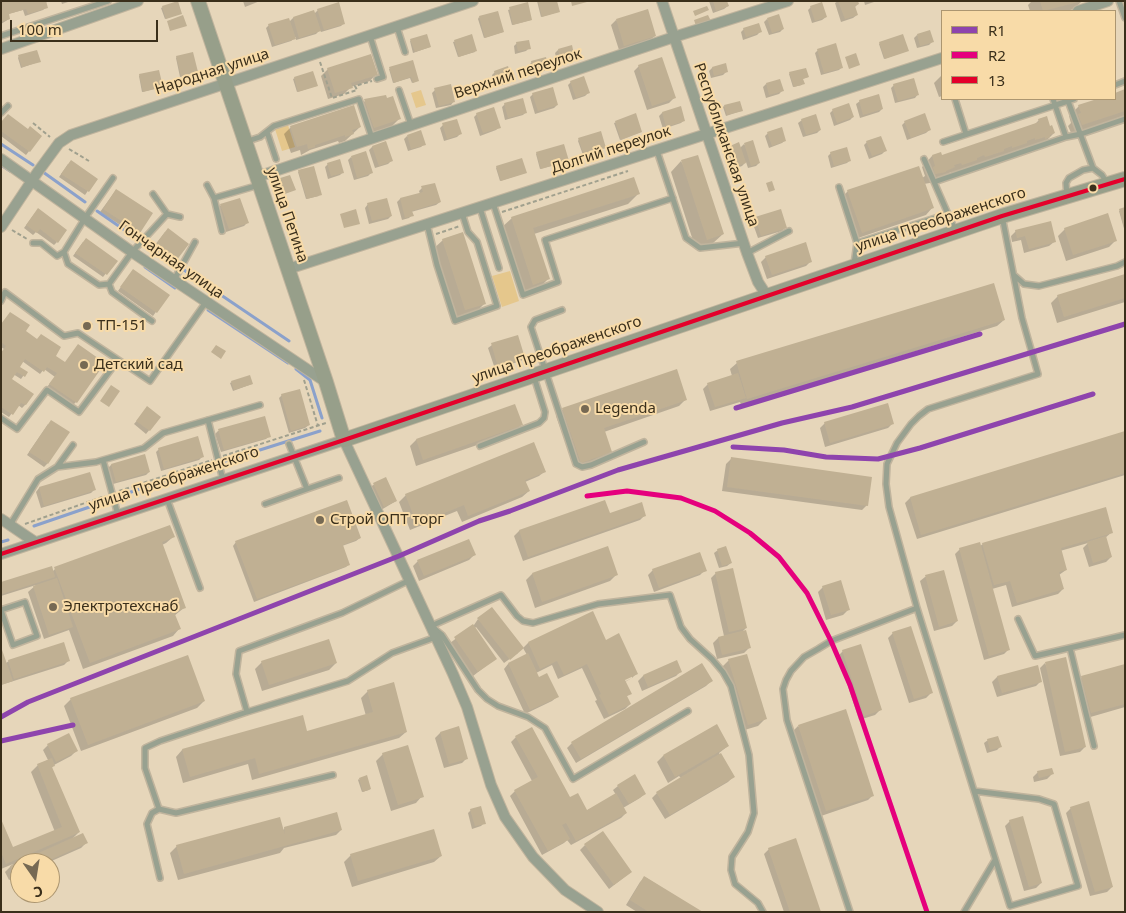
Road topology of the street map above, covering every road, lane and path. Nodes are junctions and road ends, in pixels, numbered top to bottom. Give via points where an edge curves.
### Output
1 (108, 1) edge
2 (198, 1) edge
3 (662, 1) edge
4 (788, 1) edge
5 (1119, 1) edge
6 (133, 2) edge
7 (471, 2) edge
8 (1102, 2) edge
9 (1082, 10) edge
10 (1125, 18) edge
11 (397, 27) junction
12 (1, 36) edge
13 (370, 36) junction
14 (674, 37) junction
15 (1, 49) edge
16 (405, 52) dead end
17 (317, 53) junction
18 (941, 58) edge
19 (377, 79) joint
20 (225, 83) junction
21 (399, 90) dead end
22 (955, 100) edge
23 (1053, 100) edge
24 (1071, 100) edge
25 (1055, 105) junction
26 (8, 106) dead end
27 (1, 113) edge
28 (1125, 118) edge
29 (411, 126) junction
30 (267, 132) junction
31 (708, 134) junction
32 (966, 134) junction
33 (1082, 134) junction
34 (1066, 137) junction
35 (372, 138) junction
36 (245, 142) junction
37 (943, 142) dead end
38 (657, 151) junction
39 (1, 158) edge
40 (276, 159) dead end
41 (924, 159) dead end
42 (1093, 168) junction
43 (633, 169) dead end
44 (113, 178) dead end
45 (1125, 179) edge
46 (32, 181) junction
47 (258, 181) junction
48 (934, 182) junction
49 (1107, 184) junction
50 (208, 185) dead end
51 (839, 187) dead end
52 (153, 194) dead end
53 (1068, 196) junction
54 (214, 198) junction
55 (673, 198) junction
56 (493, 203) junction
57 (480, 208) junction
58 (462, 213) junction
59 (167, 214) junction
60 (497, 214) junction
61 (948, 214) junction
62 (1002, 216) junction
63 (180, 217) dead end
64 (85, 218) junction
65 (3, 222) edge
66 (427, 224) junction
67 (465, 224) junction
68 (222, 231) dead end
69 (788, 231) dead end
70 (956, 231) junction
71 (430, 235) junction
72 (195, 242) dead end
73 (33, 243) joint
74 (744, 243) junction
75 (857, 243) junction
76 (64, 252) junction
77 (132, 252) junction
78 (747, 253) junction
79 (1125, 262) edge
80 (854, 266) junction
81 (499, 268) dead end
82 (288, 269) junction
83 (1015, 276) junction
84 (174, 281) junction
85 (109, 284) junction
86 (766, 296) junction
87 (1, 301) edge
88 (206, 302) junction
89 (562, 310) dead end
90 (152, 321) dead end
91 (118, 360) junction
92 (539, 372) junction
93 (326, 382) junction
94 (260, 405) dead end
95 (1, 418) edge
96 (208, 420) junction
97 (318, 426) dead end
98 (344, 440) junction
99 (644, 442) dead end
100 (289, 444) dead end
101 (73, 445) dead end
102 (480, 446) dead end
103 (294, 457) junction
104 (216, 458) junction
105 (103, 460) junction
106 (57, 468) junction
107 (339, 478) dead end
108 (223, 480) junction
109 (307, 489) junction
110 (112, 494) junction
111 (167, 499) junction
112 (265, 504) dead end
113 (118, 515) junction
114 (8, 523) edge
115 (35, 542) junction
116 (1, 554) edge
117 (410, 580) junction
118 (200, 588) dead end
119 (916, 608) junction
120 (1, 610) edge
121 (1018, 619) dead end
122 (431, 626) junction
123 (1125, 635) edge
124 (436, 637) junction
125 (1070, 648) junction
126 (688, 711) dead end
127 (247, 712) junction
128 (1094, 746) dead end
129 (332, 775) dead end
130 (974, 792) junction
131 (159, 809) junction
132 (995, 860) junction
133 (160, 878) dead end
134 (598, 912) edge
135 (763, 912) edge
136 (850, 912) edge
137 (964, 912) edge

1 - 12 lane
2 - 20 street, улица Петина
3 - 14 street, Республиканская улица
4 - 14 street, Верхний переулок
5 - 10 lane
6 - 15 street
7 - 11 street, Народная улица
8 - 9 street
11 - 13 street, Народная улица
11 - 16 lane
13 - 17 street, Народная улица
13 - 19 lane via 383,77
14 - 29 street, Верхний переулок
14 - 31 street, Республиканская улица
17 - 19 path via 332,98
17 - 20 street, Народная улица
18 - 31 street, Долгий переулок
20 - 36 street, улица Петина
20 - 46 street, Народная улица via 71,135 59,143
21 - 29 lane
22 - 32 lane
23 - 25 lane
24 - 25 lane
24 - 33 lane
25 - 32 lane
25 - 34 lane
26 - 27 lane
28 - 33 lane
29 - 35 street, Верхний переулок
30 - 35 lane via 274,126 359,99
30 - 36 lane
30 - 40 lane
31 - 38 street, Долгий переулок
31 - 74 street, Республиканская улица
32 - 37 lane
33 - 34 lane
33 - 42 lane
34 - 48 lane
35 - 47 street, Верхний переулок
36 - 47 street, улица Петина
38 - 55 lane
38 - 56 street, Долгий переулок
39 - 46 street, Гончарная улица
41 - 48 lane
42 - 49 lane
42 - 53 lane via 1068,178
43 - 60 path
44 - 64 lane
45 - 49 street, улица Преображенского
46 - 64 street, Гончарная улица
46 - 65 street, Народная улица
47 - 54 lane
47 - 82 street, улица Петина
48 - 61 lane
49 - 53 street, улица Преображенского
50 - 54 lane
51 - 75 lane
52 - 59 lane
53 - 62 street, улица Преображенского
54 - 68 lane
55 - 60 lane via 545,240 558,282 523,295
55 - 74 lane via 686,238 700,248
56 - 57 street, Долгий переулок
56 - 60 lane
57 - 58 street, Долгий переулок
57 - 81 lane
58 - 66 street, Долгий переулок
58 - 67 lane
59 - 63 lane
59 - 77 lane
61 - 70 lane
61 - 75 lane
62 - 70 street, улица Преображенского
62 - 83 lane
64 - 76 lane
64 - 77 street, Гончарная улица
65 - 73 path
66 - 71 lane
66 - 82 street, Долгий переулок
67 - 71 path
67 - 71 lane via 477,242 497,306 455,321
69 - 78 lane
70 - 80 street, улица Преображенского
72 - 84 lane
73 - 76 lane via 41,244 57,256
74 - 78 street, Республиканская улица
75 - 80 lane
76 - 85 lane via 68,264 99,285
77 - 84 street, Гончарная улица
77 - 85 lane
78 - 86 street, Республиканская улица
79 - 83 lane via 1039,286 1024,284
80 - 86 street, улица Преображенского
82 - 93 street, улица Петина
83 - 119 lane via 1022,318 1038,374 928,409 911,424 887,464 887,501
84 - 88 street, Гончарная улица
85 - 90 lane via 112,292
86 - 92 street, улица Преображенского
87 - 91 lane via 6,292 64,336 78,333
88 - 91 lane via 150,381
88 - 93 street, Гончарная улица
89 - 92 lane via 535,320 531,327
91 - 95 lane via 79,412 47,390 16,428
92 - 98 street, улица Преображенского
92 - 99 lane via 576,464 591,466
92 - 102 lane via 544,418
93 - 98 street, улица Петина
94 - 96 lane
96 - 104 lane
96 - 105 lane via 163,433 144,448
97 - 104 path
98 - 103 street, улица Преображенского
98 - 117 street
100 - 103 lane
101 - 106 lane
103 - 108 street, улица Преображенского
103 - 109 lane
104 - 108 lane
104 - 110 path
105 - 106 lane
105 - 110 lane
106 - 114 lane via 38,478
107 - 109 lane
108 - 111 street, улица Преображенского
109 - 112 lane
110 - 113 lane
110 - 114 path
111 - 113 street, улица Преображенского
111 - 118 lane
113 - 115 street, улица Преображенского
114 - 115 street
115 - 116 street, улица Преображенского
117 - 122 street
117 - 127 lane via 342,613 239,651 236,674
119 - 130 lane
119 - 136 lane via 831,641 804,657 791,671 783,689 787,720
120 - 120 lane via 13,645 37,636 25,602
121 - 125 lane via 1035,656
122 - 124 street
122 - 126 lane via 442,635 487,699 545,728 573,779
122 - 135 lane via 501,596 517,616 533,623 598,604 670,595 681,627 723,672 730,686 749,755 754,813 748,832 732,857 731,870 736,884 758,903
123 - 125 lane
124 - 127 lane via 392,653 348,680
124 - 134 street via 468,708 491,784 505,817 533,857 559,884
125 - 128 lane
127 - 131 lane via 160,740 145,748 145,768
129 - 131 lane via 176,814
130 - 132 lane
130 - 132 lane via 1039,799 1054,804 1078,886 1010,906
131 - 133 lane via 152,813 147,824
132 - 137 lane

